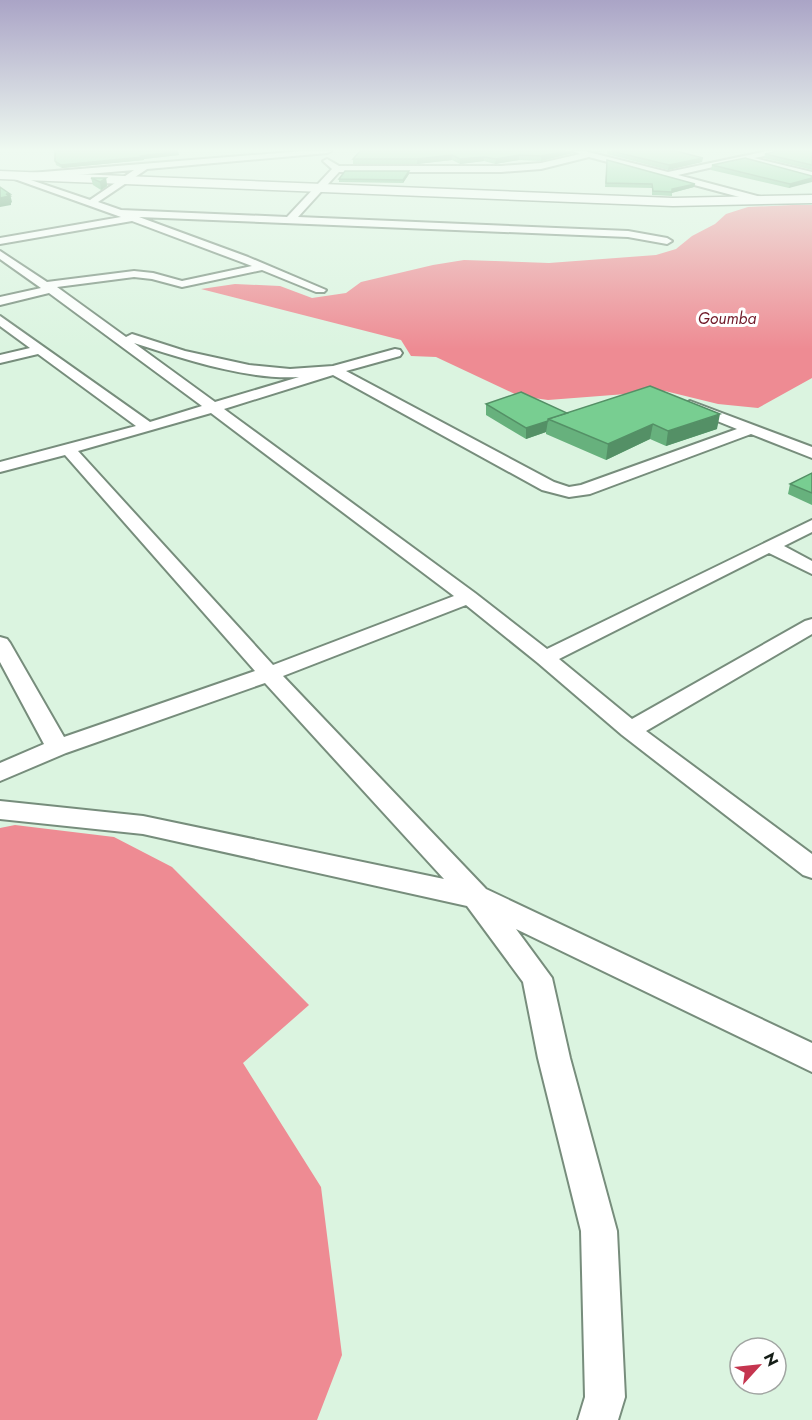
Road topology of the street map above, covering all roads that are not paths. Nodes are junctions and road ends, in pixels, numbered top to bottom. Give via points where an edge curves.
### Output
1 (223, 217) edge
2 (292, 217) edge
3 (131, 218) joint
4 (290, 220) junction
5 (668, 241) dead end
6 (0, 242) edge
7 (0, 254) edge
8 (261, 267) junction
9 (50, 287) junction
10 (320, 290) dead end
11 (0, 301) edge
12 (0, 320) edge
13 (99, 323) junction
14 (40, 349) junction
15 (395, 354) dead end
16 (0, 359) edge
17 (334, 370) junction
18 (680, 401) edge
19 (214, 407) junction
20 (148, 428) junction
21 (751, 429) junction
22 (68, 449) junction
23 (812, 453) edge
24 (0, 467) edge
25 (812, 525) edge
26 (769, 546) junction
27 (812, 568) edge
28 (468, 597) junction
29 (812, 625) edge
30 (0, 643) edge
31 (545, 658) junction
32 (269, 674) junction
33 (630, 730) junction
34 (58, 747) junction
35 (0, 773) edge
36 (0, 810) edge
37 (811, 867) edge
38 (476, 897) junction
39 (812, 1058) edge
40 (598, 1420) edge

1 - 4 street
2 - 4 street
3 - 6 street
3 - 8 street
4 - 5 street via 628,234
7 - 9 street
8 - 9 street via 182,284 134,274
8 - 10 street
9 - 11 street
9 - 13 street
12 - 14 street
13 - 17 street via 144,344 249,369 290,373
13 - 19 street
14 - 16 street
14 - 20 street
15 - 17 street
17 - 19 street
17 - 21 street via 548,486 569,492 584,490
18 - 21 street
19 - 20 street
19 - 28 street
20 - 22 street
21 - 23 street
22 - 24 street
22 - 32 street
25 - 26 street
26 - 27 street
26 - 31 street
28 - 31 street
28 - 32 street
29 - 33 street
30 - 34 street
31 - 33 street
32 - 34 street
32 - 38 street
33 - 37 street
34 - 35 street
36 - 38 street via 143,825
38 - 39 street
38 - 40 street via 537,978 599,1231 605,1397

